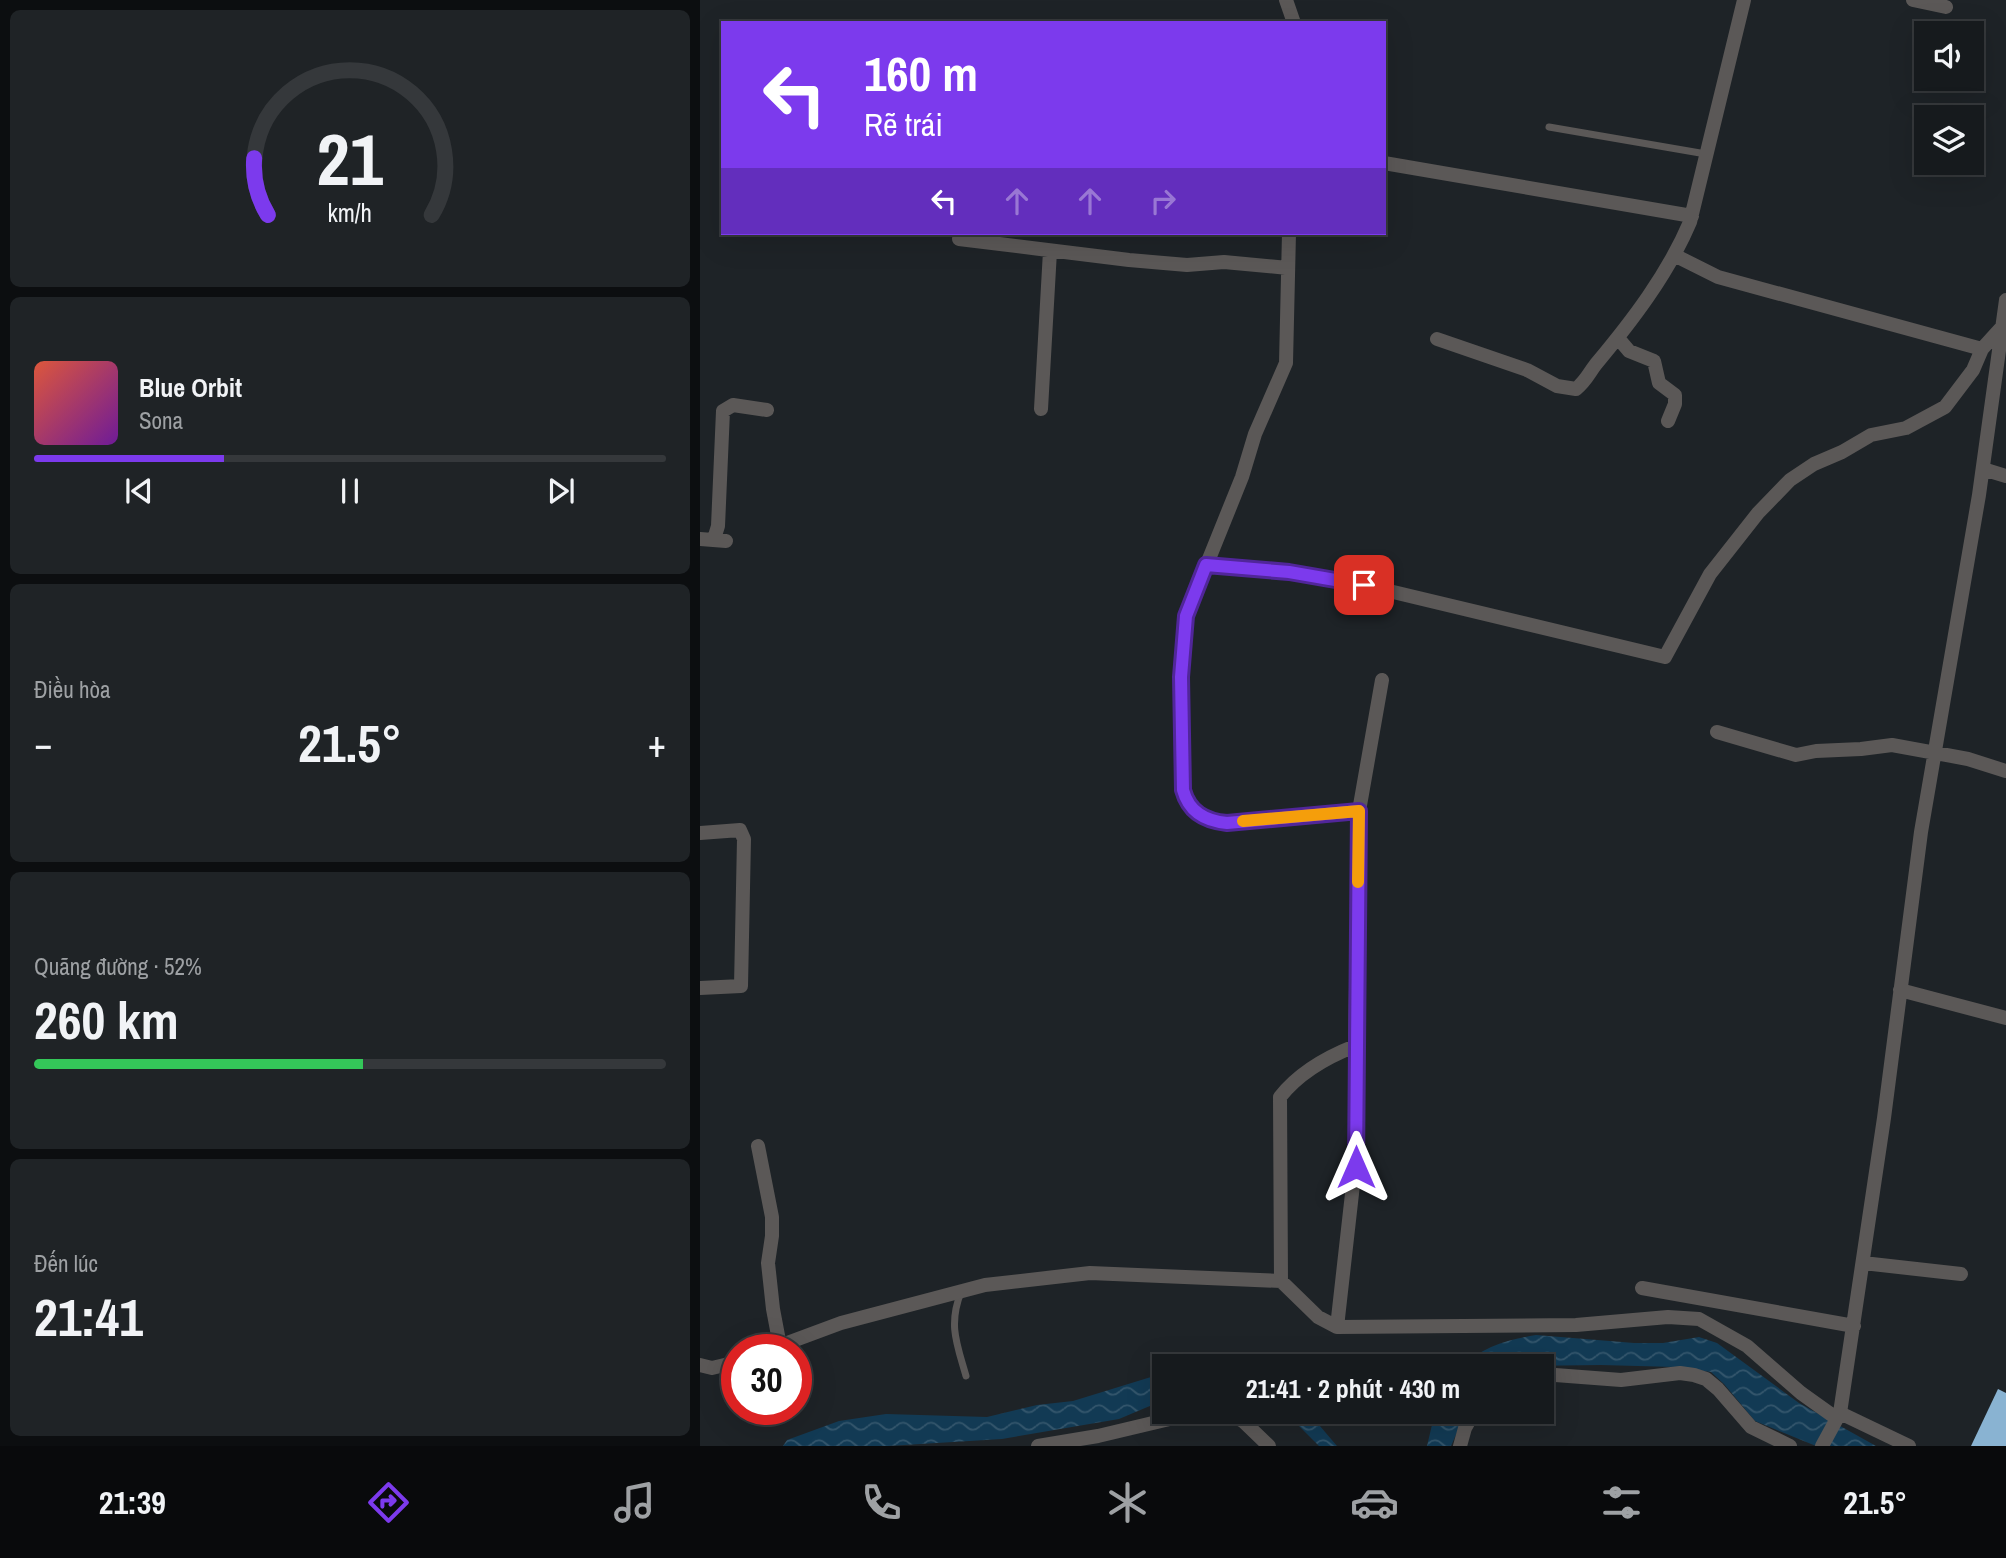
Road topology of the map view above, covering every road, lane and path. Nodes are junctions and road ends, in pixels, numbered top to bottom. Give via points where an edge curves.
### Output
1 (1286, 0) edge
2 (1744, 0) edge
3 (1913, 0) edge
4 (1946, 7) dead end
5 (1293, 21) edge
6 (1549, 127) dead end
7 (1707, 154) junction
8 (1386, 163) edge
9 (1692, 216) junction
10 (1289, 235) edge
11 (959, 239) dead end
12 (1050, 251) junction
13 (1676, 256) junction
14 (1288, 268) junction
15 (2006, 300) edge
16 (2003, 326) junction
17 (1618, 338) junction
18 (1437, 339) dead end
19 (1982, 349) junction
20 (1041, 409) dead end
21 (766, 410) dead end
22 (1668, 421) dead end
23 (1983, 469) junction
24 (2006, 476) edge
25 (713, 540) edge
26 (1206, 565) junction
27 (1382, 680) dead end
28 (1717, 732) dead end
29 (1934, 753) junction
30 (2006, 771) edge
31 (1359, 811) junction
32 (700, 833) edge
33 (700, 988) edge
34 (1900, 990) junction
35 (2006, 1018) edge
36 (1355, 1046) junction
37 (758, 1146) dead end
38 (1863, 1263) junction
39 (1961, 1274) dead end
40 (1281, 1281) junction
41 (1642, 1287) dead end
42 (961, 1292) junction
43 (1854, 1326) junction
44 (1337, 1327) junction
45 (775, 1334) edge
46 (812, 1334) edge
47 (700, 1366) edge
48 (721, 1366) edge
49 (1554, 1375) edge
50 (966, 1376) dead end
51 (1838, 1415) junction
52 (1152, 1423) edge
53 (1246, 1424) edge
54 (1467, 1424) edge
55 (1038, 1446) edge
56 (1269, 1446) edge
57 (1460, 1446) edge
58 (1790, 1446) edge
59 (1822, 1446) edge
60 (1909, 1446) edge

1 - 5 street
2 - 7 street
3 - 4 street
6 - 7 lane
7 - 9 street
8 - 9 street
9 - 13 street
10 - 14 street
11 - 12 street
12 - 14 street via 1187,265 1224,262
12 - 20 street
13 - 17 street
13 - 19 street via 1718,277
14 - 26 street via 1286,363
15 - 16 street
16 - 19 street
16 - 23 street
17 - 18 street via 1576,389 1557,386 1527,370
17 - 22 street via 1629,351 1654,361 1659,383 1675,395
19 - 26 street via 1945,407 1906,428 1871,436 1790,480 1710,574 1665,657 1364,585
21 - 25 street via 733,405 723,411 718,526
23 - 24 street
23 - 29 street
26 - 31 street via 1186,616 1181,677 1187,803 1211,822
27 - 31 street
28 - 29 street via 1796,755 1892,745
29 - 30 street
29 - 34 street
31 - 36 street
32 - 33 street via 740,830 744,839 741,986
34 - 35 street
34 - 38 street
36 - 40 street via 1291,1083 1280,1097
36 - 44 street via 1356,1167
37 - 45 street via 772,1217 768,1263
38 - 39 street
38 - 43 street
40 - 42 street via 1090,1273
40 - 44 street via 1318,1317
41 - 43 street
42 - 46 street
42 - 50 lane via 953,1318 954,1335
43 - 51 street
44 - 51 street via 1699,1319 1747,1346 1801,1393
47 - 48 street
49 - 58 street via 1622,1380 1694,1375 1706,1379 1751,1427
51 - 59 street
51 - 60 street
52 - 55 street
53 - 56 street
54 - 57 street

